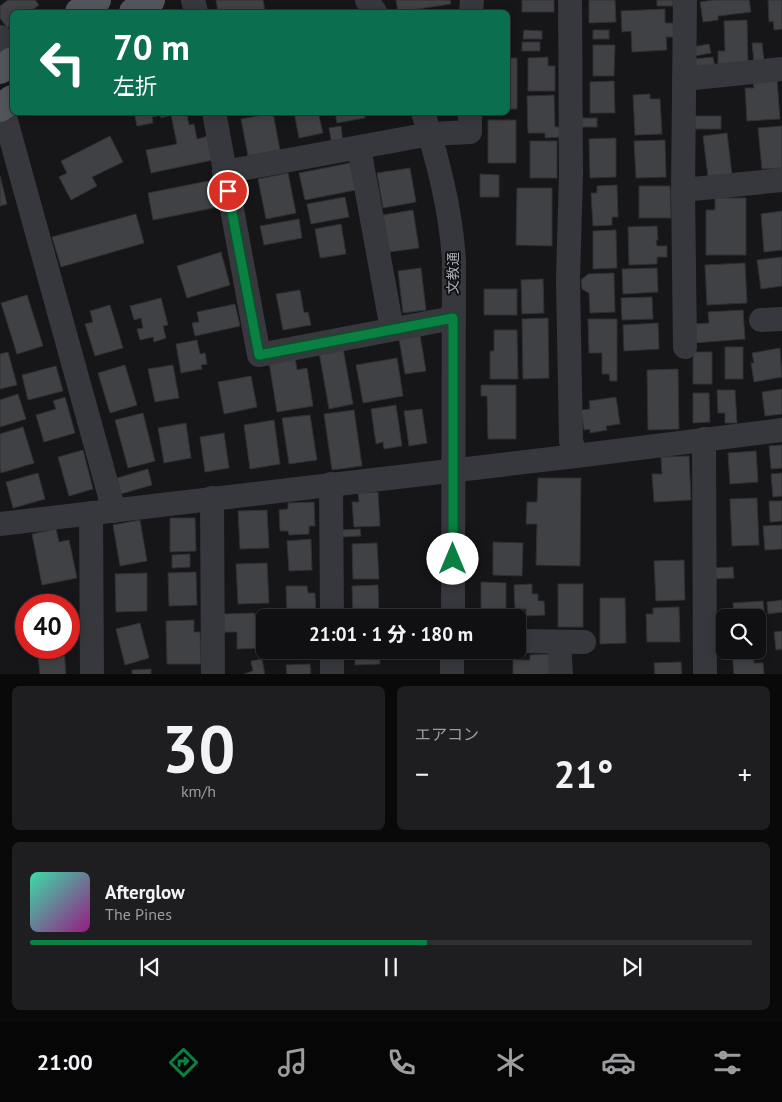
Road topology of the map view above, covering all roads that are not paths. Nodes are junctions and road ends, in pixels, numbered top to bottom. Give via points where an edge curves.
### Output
1 (97, 0) edge
2 (151, 0) edge
3 (570, 0) edge
4 (685, 0) edge
5 (82, 10) edge
6 (136, 10) edge
7 (6, 47) edge
8 (782, 69) edge
9 (0, 70) edge
10 (684, 79) junction
11 (5, 105) edge
12 (214, 115) edge
13 (470, 115) edge
14 (426, 123) edge
15 (359, 148) junction
16 (224, 172) junction
17 (782, 180) edge
18 (683, 190) junction
19 (453, 318) junction
20 (392, 329) junction
21 (685, 347) dead end
22 (782, 430) edge
23 (704, 440) junction
24 (576, 456) junction
25 (453, 470) junction
26 (331, 484) junction
27 (212, 498) junction
28 (114, 511) junction
29 (90, 514) junction
30 (0, 524) edge
31 (332, 609) edge
32 (452, 609) edge
33 (526, 641) edge
34 (559, 642) junction
35 (584, 642) dead end
36 (332, 659) edge
37 (452, 659) edge
38 (92, 674) edge
39 (213, 674) edge
40 (332, 674) edge
41 (452, 674) edge
42 (561, 674) edge
43 (705, 674) edge

1 - 5 main road
2 - 6 main road
3 - 24 street via 568,280 571,442
4 - 10 street
7 - 9 main road
8 - 10 street
10 - 18 street
11 - 28 street
12 - 16 street
13 - 14 street via 470,132
14 - 15 street
14 - 19 street, 文教通 via 446,195 453,236
15 - 16 street
15 - 20 street
16 - 20 street via 259,355
17 - 18 street
18 - 21 street
19 - 20 street
19 - 25 street, 文教通
22 - 23 street
23 - 24 street
23 - 43 street
24 - 25 street
25 - 26 street
25 - 32 street, 文教通
26 - 27 street
26 - 31 street
27 - 28 street
27 - 39 street
28 - 29 street
29 - 30 street
29 - 38 street
33 - 34 street
34 - 35 street
34 - 42 street
36 - 40 street
37 - 41 street

